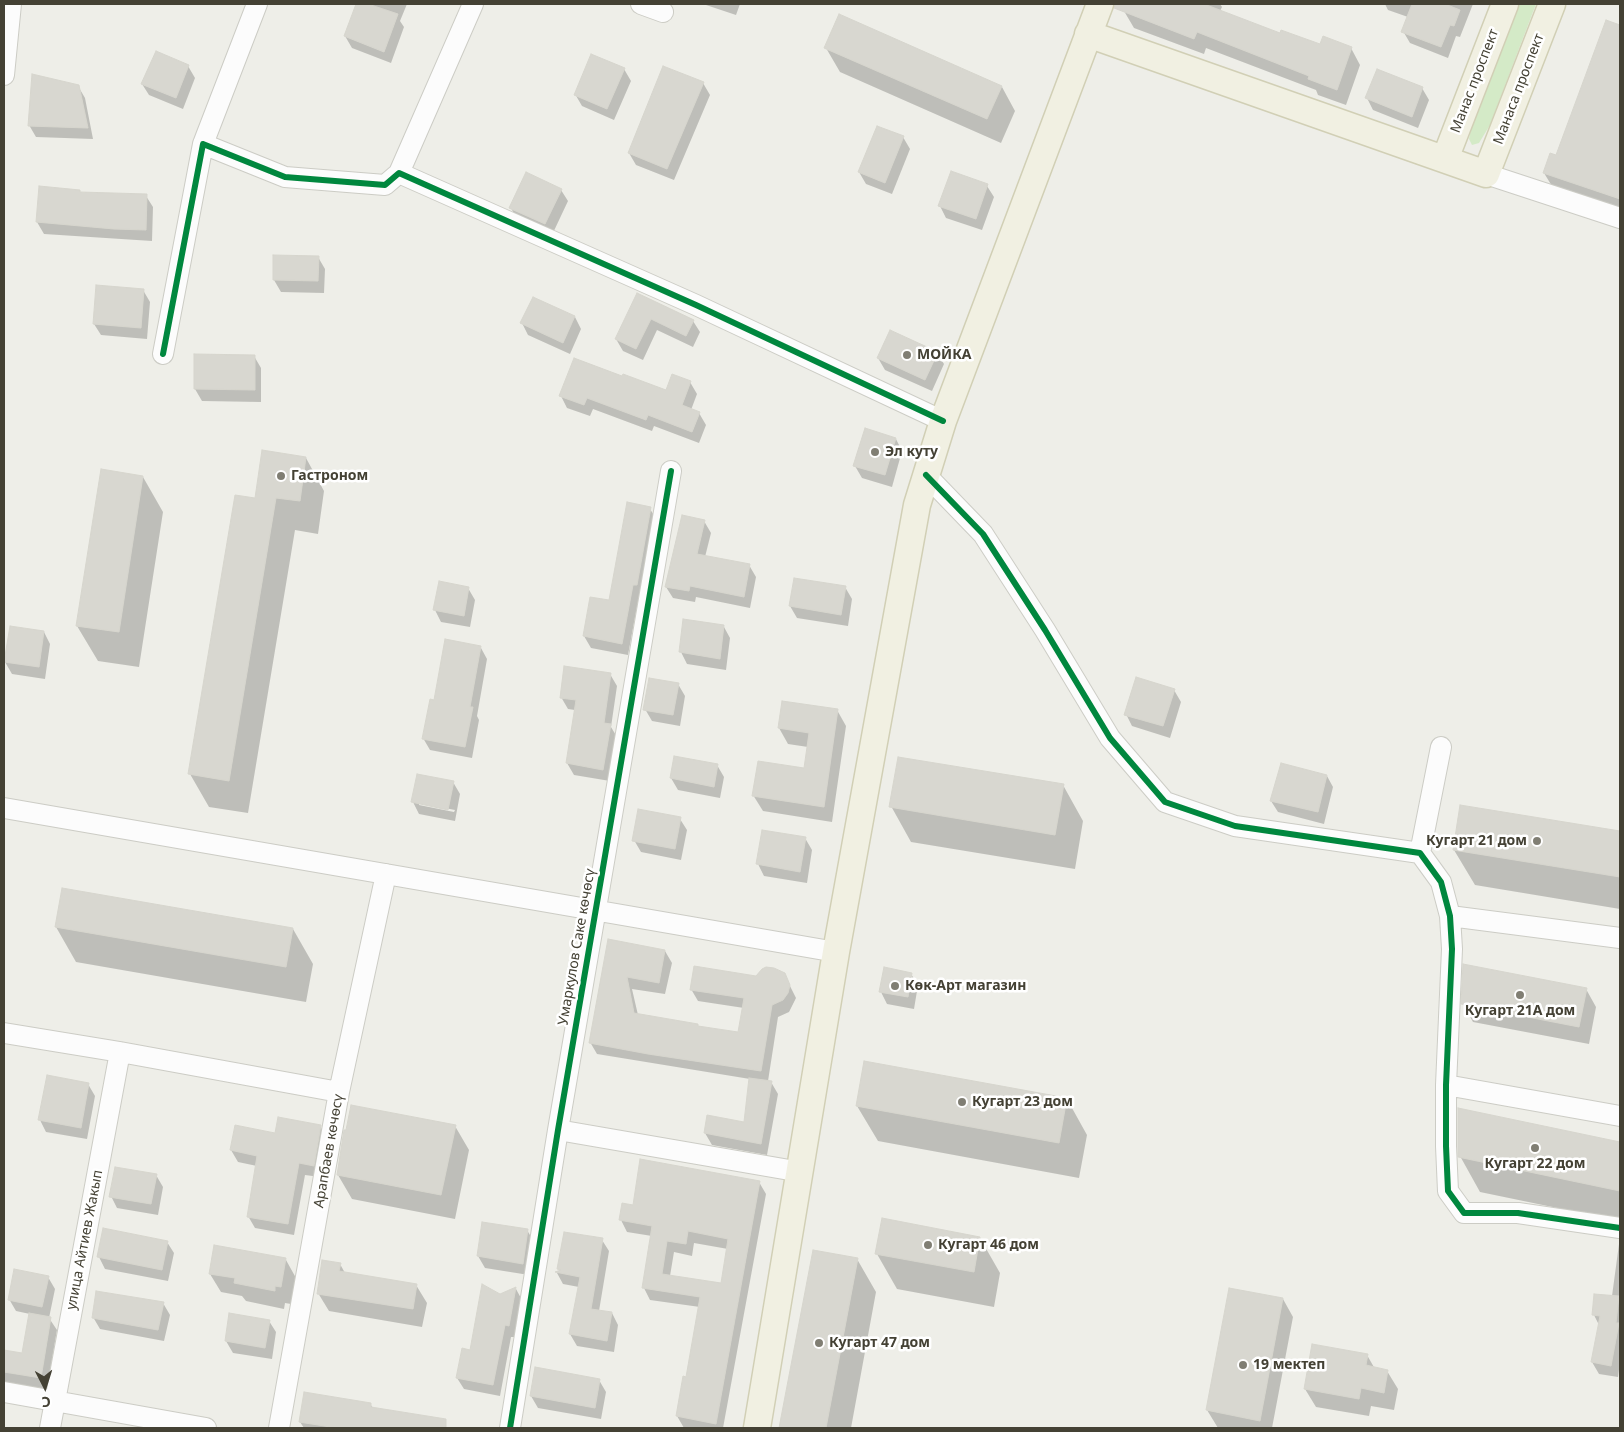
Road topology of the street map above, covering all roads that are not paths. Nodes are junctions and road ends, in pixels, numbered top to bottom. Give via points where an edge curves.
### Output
1 (11, 4) edge
2 (257, 4) edge
3 (473, 4) edge
4 (642, 4) edge
5 (1100, 4) edge
6 (1505, 4) edge
7 (1552, 4) edge
8 (663, 12) dead end
9 (1088, 34) junction
10 (4, 75) edge
11 (203, 144) junction
12 (1445, 159) junction
13 (399, 173) junction
14 (1486, 174) junction
15 (1620, 218) edge
16 (163, 354) dead end
17 (943, 421) junction
18 (671, 471) dead end
19 (926, 475) junction
20 (1441, 747) dead end
21 (4, 808) edge
22 (1420, 853) junction
23 (386, 874) junction
24 (596, 911) junction
25 (1450, 916) junction
26 (1620, 938) edge
27 (836, 952) junction
28 (4, 1033) edge
29 (120, 1052) junction
30 (1446, 1085) junction
31 (339, 1092) junction
32 (1620, 1116) edge
33 (558, 1130) junction
34 (801, 1172) junction
35 (1620, 1228) edge
36 (4, 1392) edge
37 (55, 1401) junction
38 (50, 1428) edge
39 (206, 1428) edge
40 (279, 1428) edge
41 (510, 1428) edge
42 (757, 1428) edge

1 - 10 street
2 - 11 street
3 - 13 street
4 - 8 street
5 - 9 main road
6 - 12 main road, Манас проспект
7 - 14 main road, Манаса проспект
9 - 12 main road
9 - 17 main road
11 - 13 street via 285,177 385,185
11 - 16 street
12 - 14 main road
13 - 17 street via 687,301
14 - 15 street
17 - 19 main road
18 - 24 street, Умаркулов Саке көчөсү
19 - 22 street via 983,534 1110,738 1165,802 1235,826
19 - 27 main road via 917,505
20 - 22 street
21 - 23 street
22 - 25 street via 1441,882
23 - 24 street
23 - 31 street, Арапбаев көчөсү
24 - 27 street
24 - 33 street, Умаркулов Саке көчөсү
25 - 26 street
25 - 30 street via 1452,949
27 - 34 main road
28 - 29 street
29 - 31 street
29 - 37 street, улица Айтиев Жакып
30 - 32 street
30 - 35 street via 1448,1191 1464,1213 1518,1213
31 - 40 street, Арапбаев көчөсү
33 - 34 street
33 - 41 street, Умаркулов Саке көчөсү
34 - 42 main road
36 - 37 street
37 - 38 street, улица Айтиев Жакып
37 - 39 street

